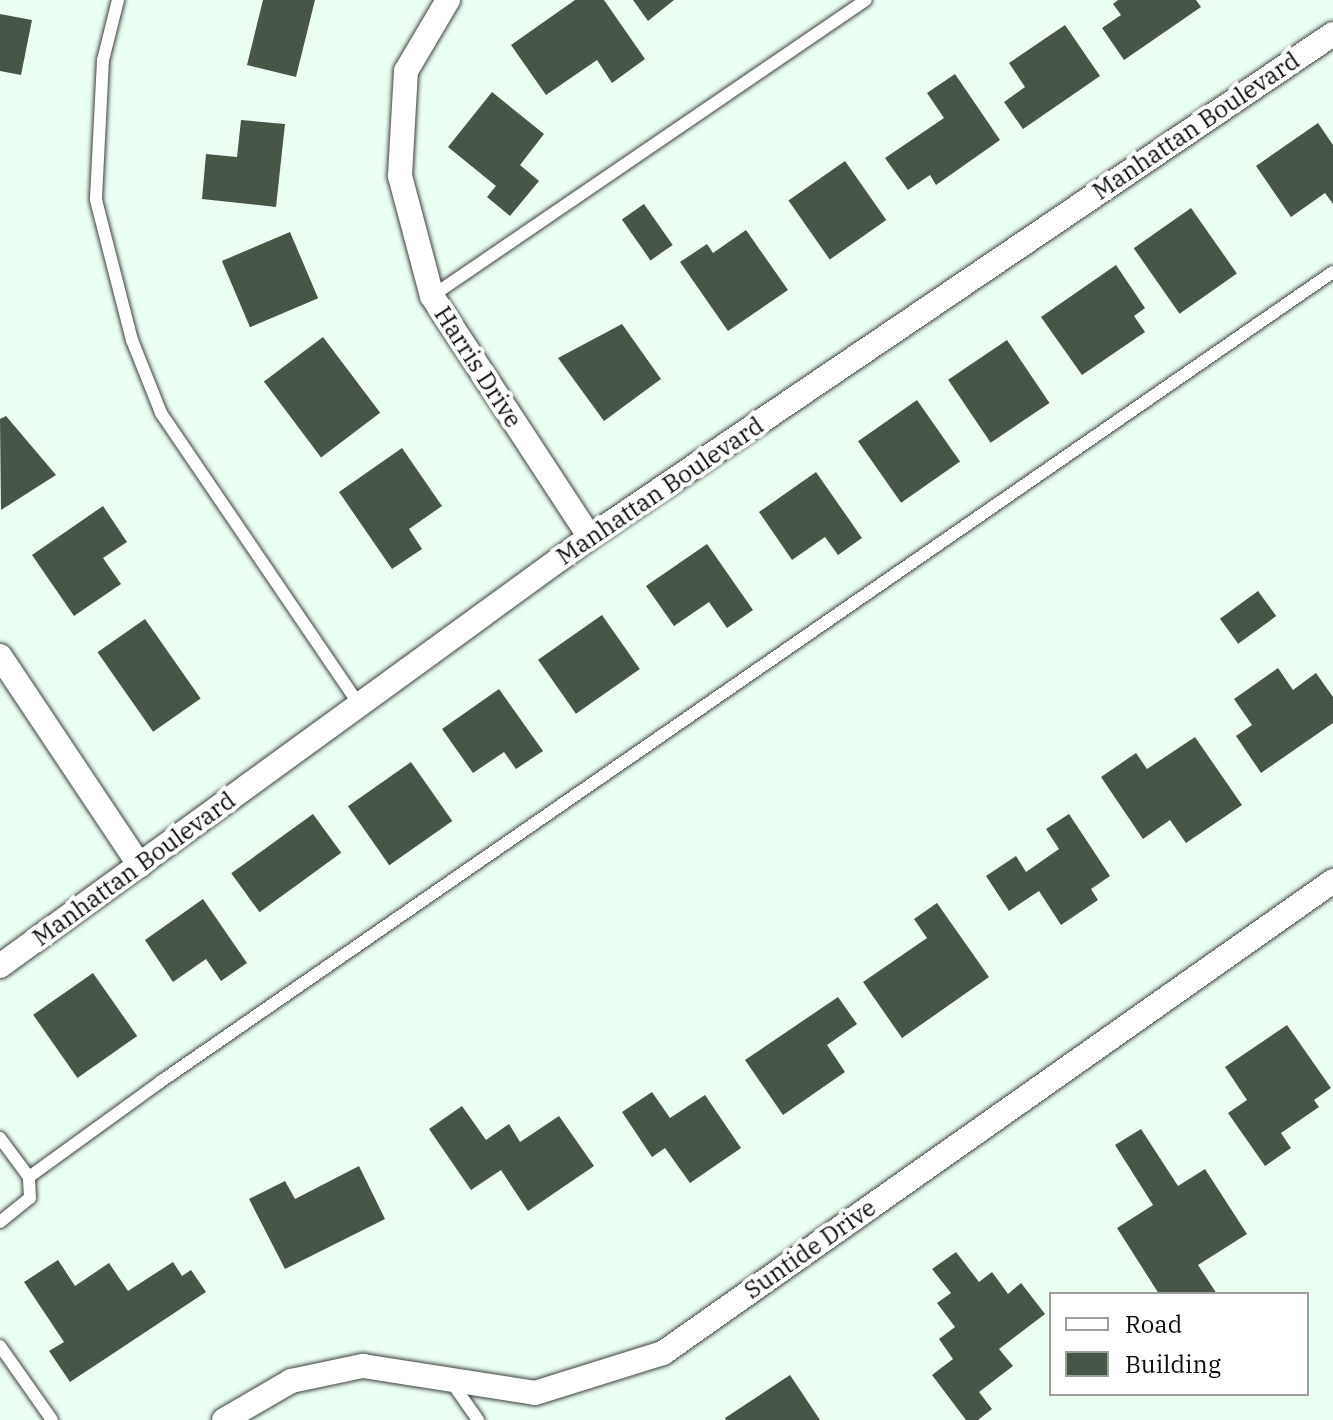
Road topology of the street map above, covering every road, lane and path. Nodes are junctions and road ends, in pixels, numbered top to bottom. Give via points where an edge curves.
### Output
1 (118, 0) edge
2 (448, 0) edge
3 (866, 0) edge
4 (1333, 34) edge
5 (1333, 272) edge
6 (432, 296) junction
7 (590, 537) junction
8 (0, 656) edge
9 (358, 703) junction
10 (140, 866) junction
11 (1333, 881) edge
12 (0, 966) edge
13 (0, 1138) edge
14 (29, 1177) junction
15 (0, 1222) edge
16 (0, 1346) edge
17 (450, 1379) junction
18 (52, 1420) edge
19 (224, 1420) edge
20 (478, 1420) edge

1 - 9 lane via 103,60 96,200 132,340 161,413
2 - 6 street, Harris Drive via 406,71 400,123 400,176
3 - 6 lane
4 - 7 street, Manhattan Boulevard
5 - 14 lane
6 - 7 street, Harris Drive
7 - 9 street, Manhattan Boulevard
8 - 10 street
9 - 10 street, Manhattan Boulevard
10 - 12 street, Manhattan Boulevard
11 - 17 street, Suntide Drive via 663,1353 535,1393
13 - 14 lane
14 - 15 lane via 30,1198
16 - 18 lane
17 - 19 street, Suntide Drive via 363,1366 291,1381
17 - 20 lane

